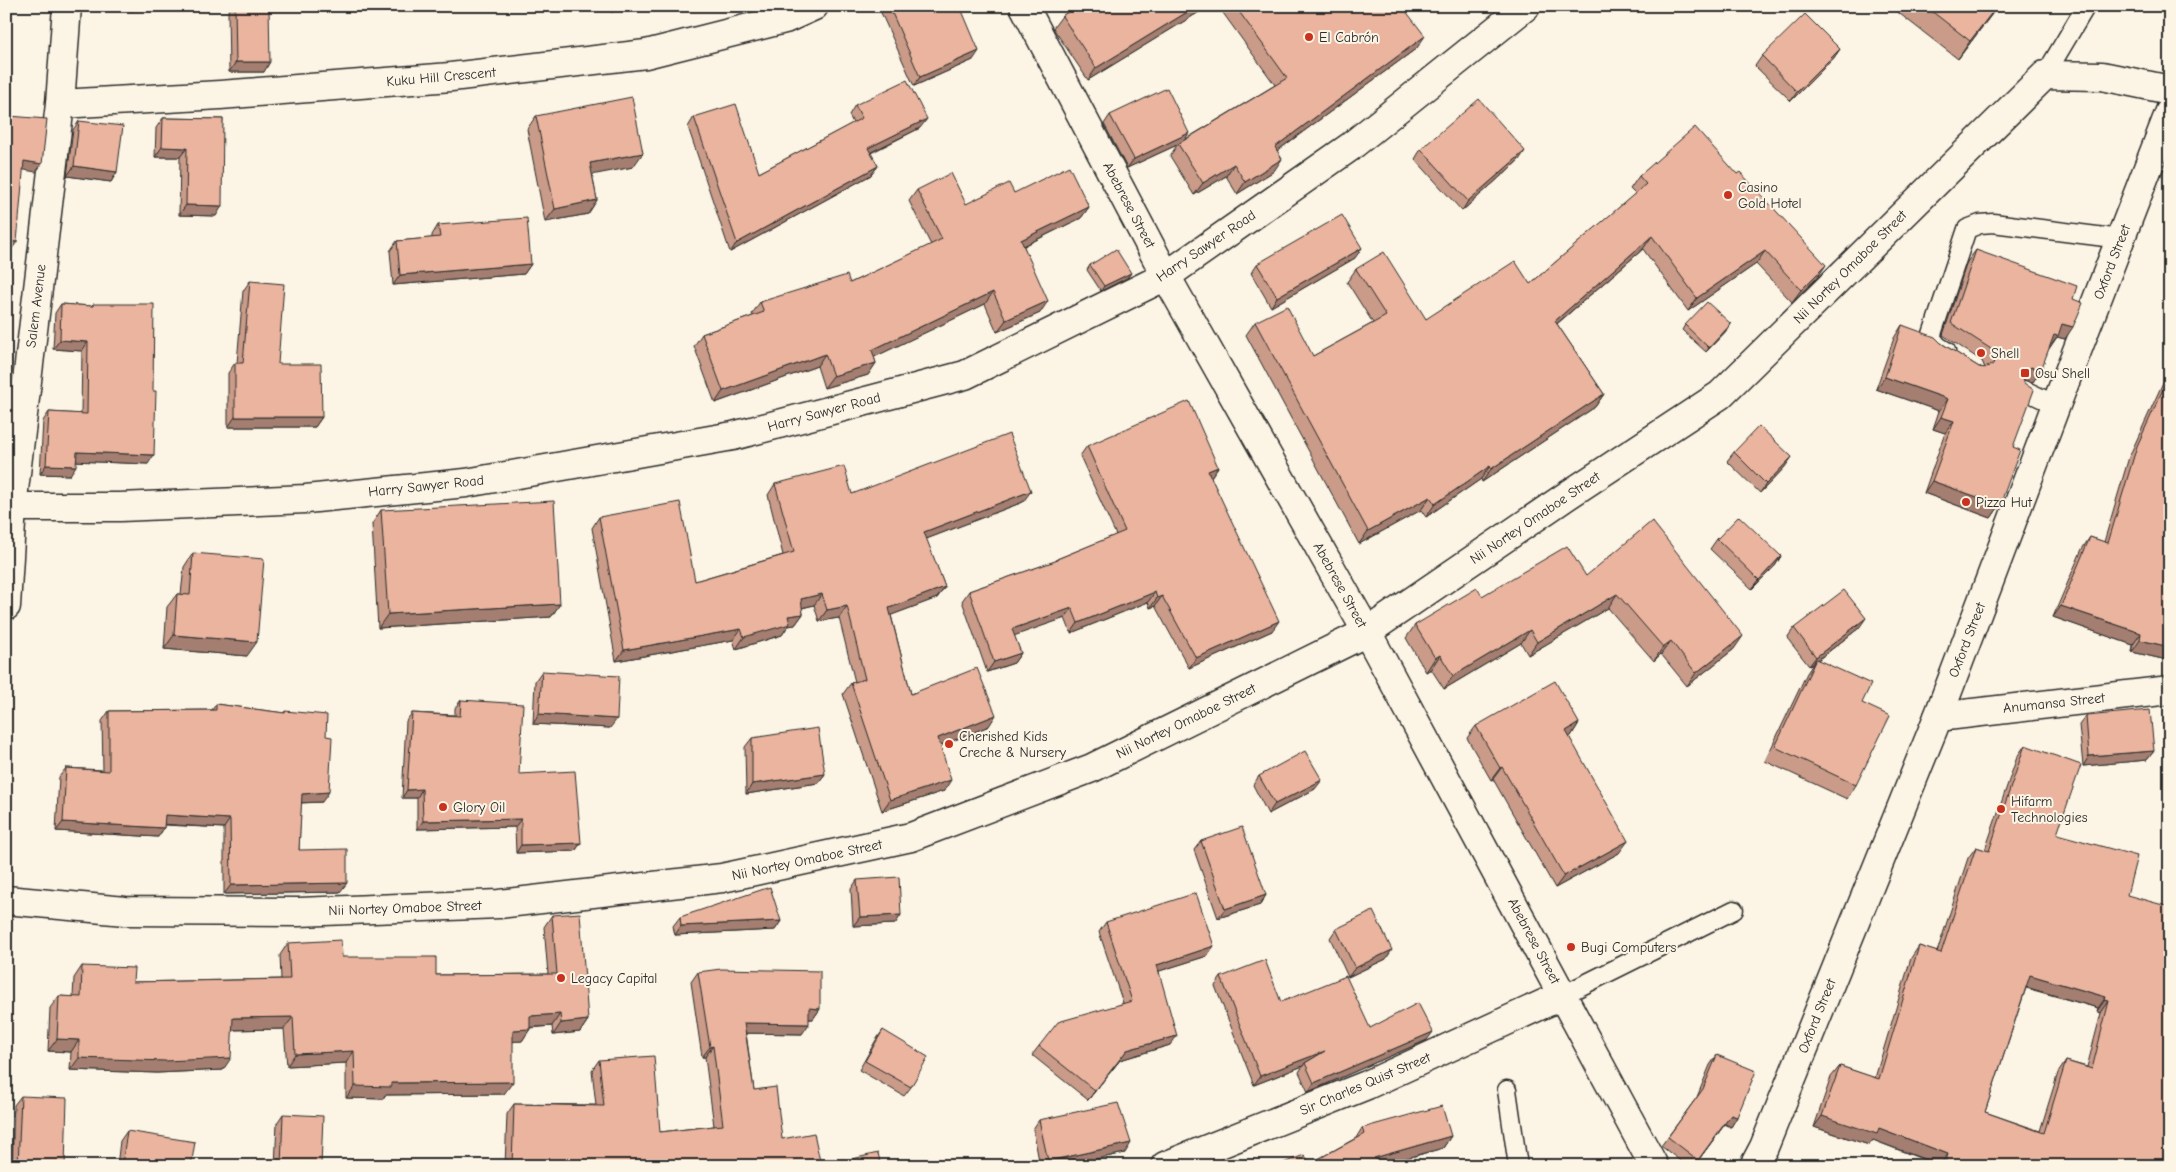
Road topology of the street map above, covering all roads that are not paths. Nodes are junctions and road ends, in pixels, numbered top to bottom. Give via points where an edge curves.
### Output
1 (67, 6) edge
2 (814, 6) edge
3 (1024, 6) edge
4 (1526, 6) edge
5 (2086, 6) edge
6 (2045, 75) junction
7 (2170, 90) edge
8 (60, 104) junction
9 (2170, 111) edge
10 (2121, 239) junction
11 (1166, 276) junction
12 (1960, 361) edge
13 (2024, 390) edge
14 (2056, 405) junction
15 (12, 507) junction
16 (6, 606) edge
17 (1367, 632) junction
18 (2170, 690) edge
19 (1938, 717) junction
20 (6, 900) edge
21 (1734, 910) dead end
22 (1563, 995) junction
23 (1507, 1090) dead end
24 (1165, 1166) edge
25 (1518, 1166) edge
26 (1654, 1166) edge
27 (1754, 1166) edge

1 - 8 street, Salem Avenue
2 - 8 street, Kuku Hill Crescent via 785,18 646,54 452,77
3 - 11 street, Abebrese Street
4 - 11 street, Harry Sawyer Road via 1350,147
5 - 6 lane
6 - 7 street via 2102,76
6 - 17 street, Nii Nortey Omaboe Street via 1720,395
8 - 15 street, Salem Avenue
9 - 10 street, Oxford Street
10 - 12 lane via 1993,223 1967,229 1931,337
10 - 14 street, Oxford Street
11 - 15 street, Harry Sawyer Road via 965,375 733,436 466,483 315,498 120,508
11 - 17 street, Abebrese Street
13 - 14 lane
14 - 19 street, Oxford Street
15 - 16 street, Salem Avenue
17 - 20 street, Nii Nortey Omaboe Street via 1092,768 911,838 722,878 500,904 299,912 125,911
17 - 22 street, Abebrese Street
18 - 19 street, Anumansa Street
19 - 27 street, Oxford Street
21 - 22 lane
22 - 24 street, Sir Charles Quist Street via 1366,1085
22 - 26 street, Abebrese Street
23 - 25 lane

